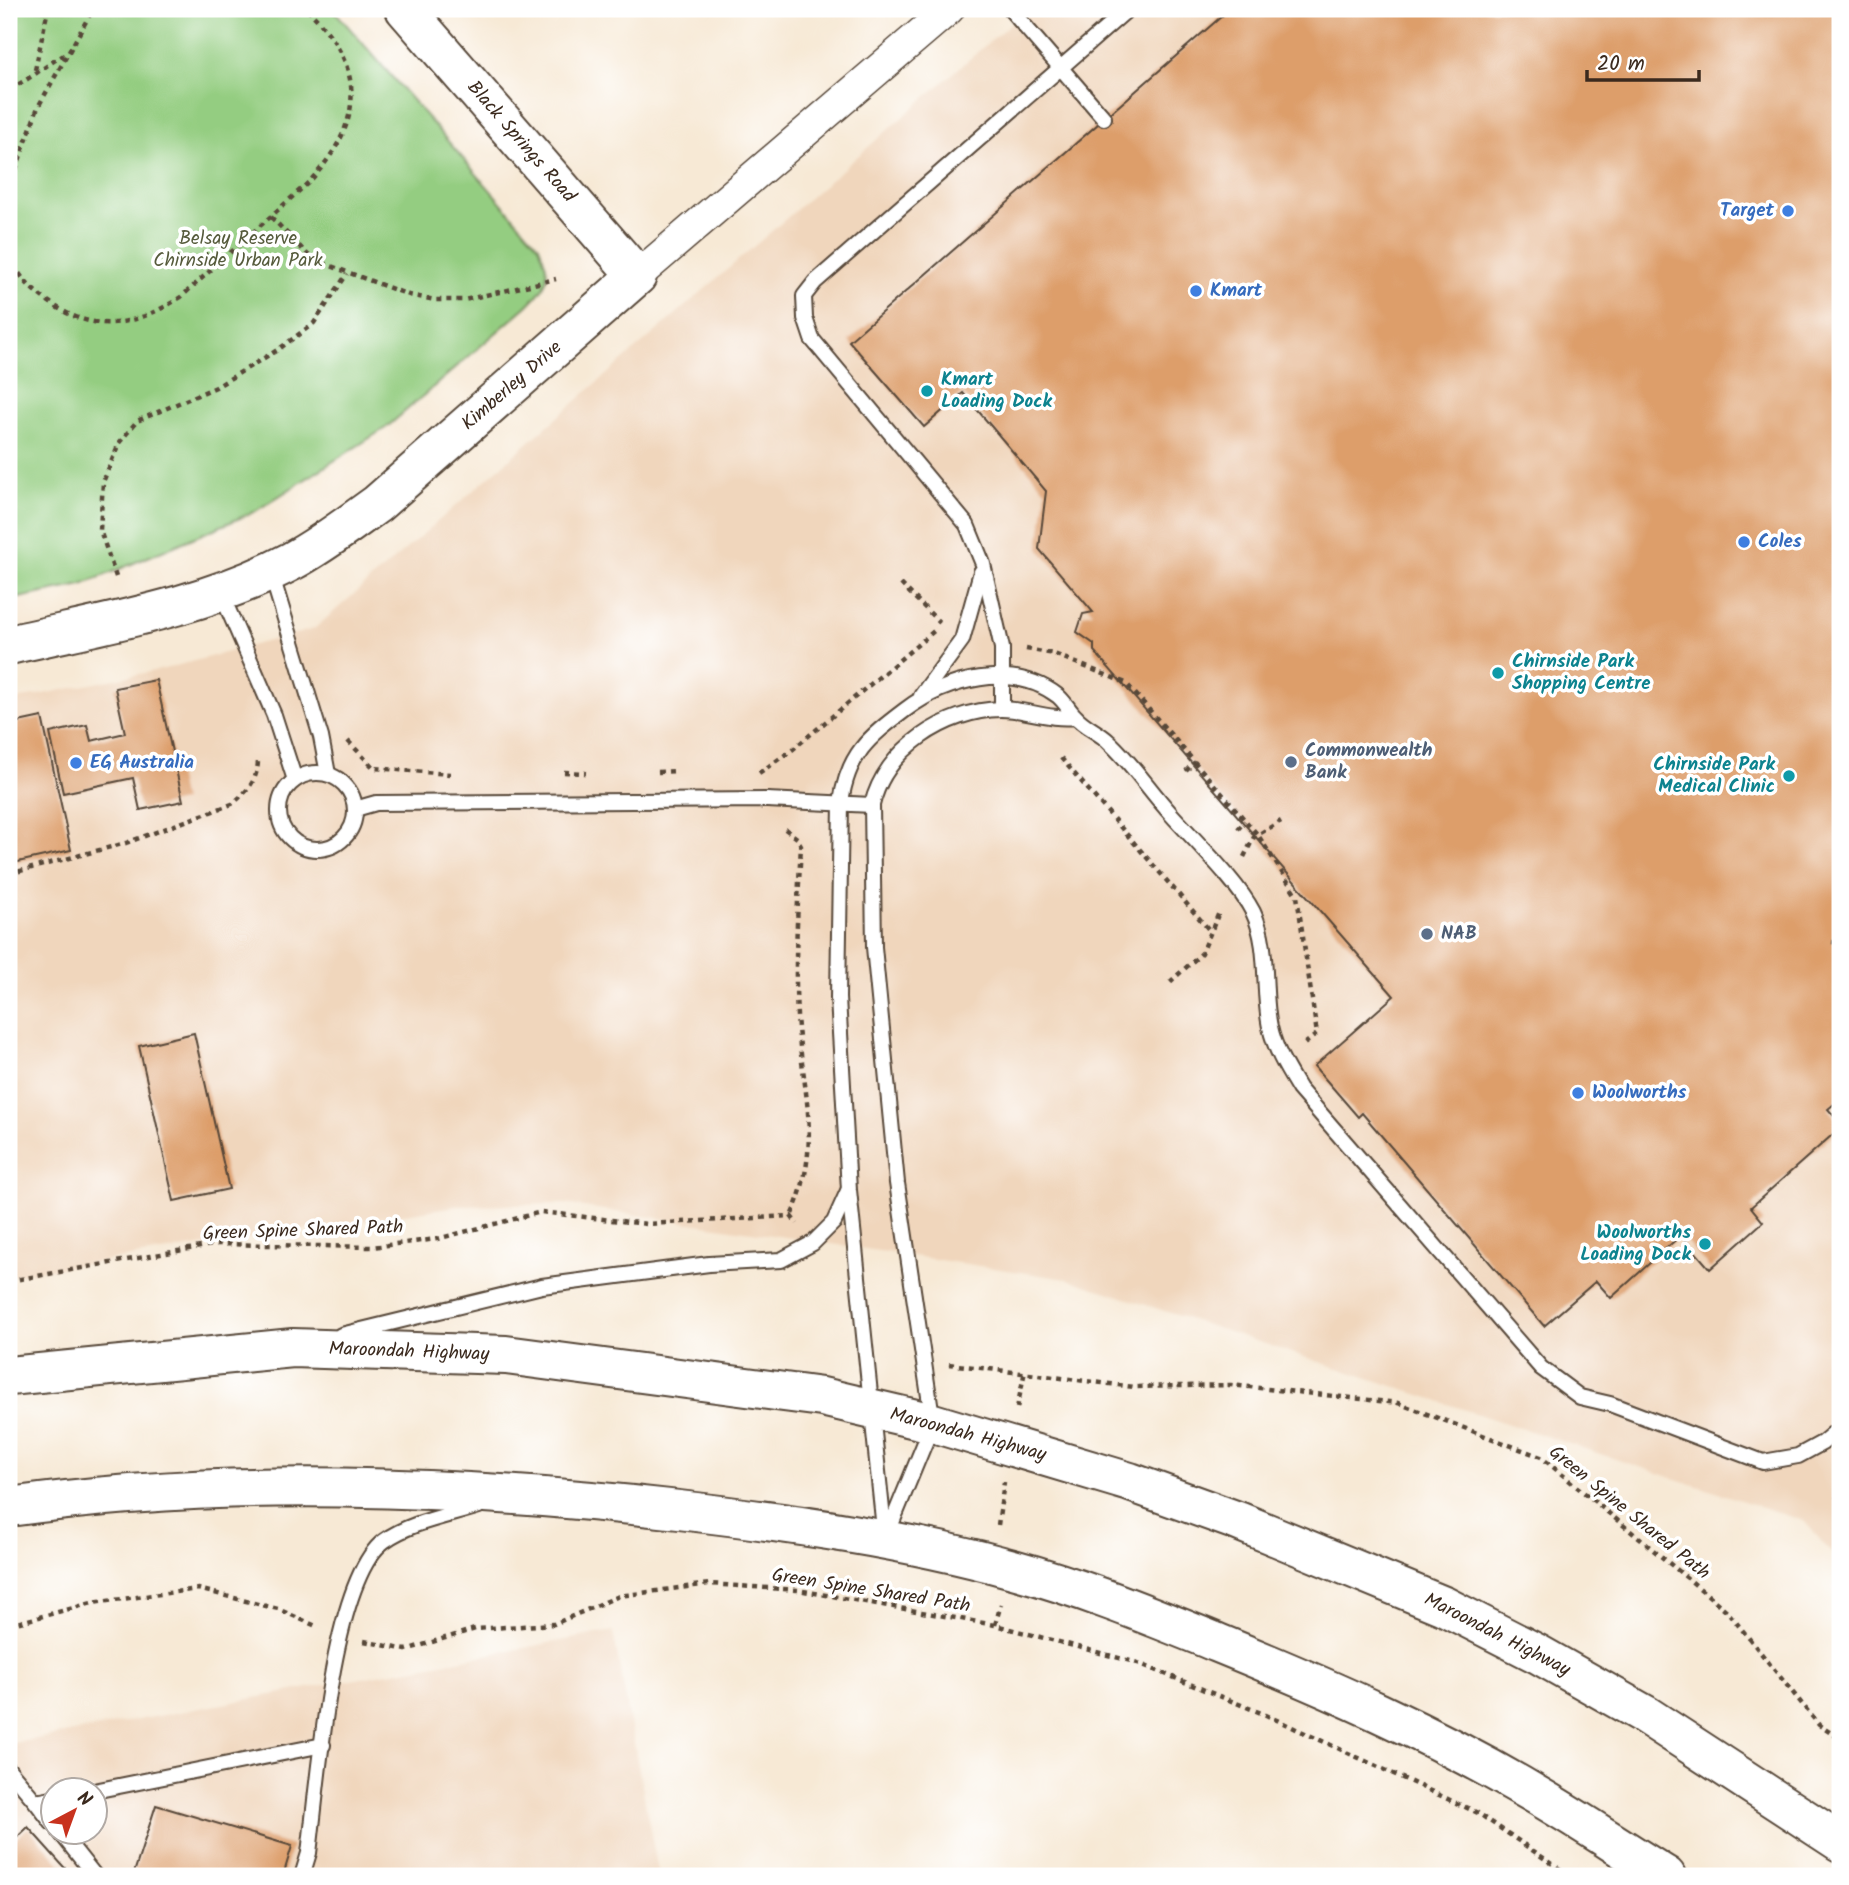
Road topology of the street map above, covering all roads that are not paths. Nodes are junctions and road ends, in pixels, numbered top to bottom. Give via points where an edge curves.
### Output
1 (405, 9) edge
2 (950, 9) edge
3 (1010, 9) edge
4 (1128, 9) edge
5 (1060, 67) junction
6 (1104, 118) dead end
7 (637, 276) junction
8 (983, 564) junction
9 (271, 571) junction
10 (220, 590) junction
11 (9, 645) edge
12 (1000, 677) junction
13 (918, 700) junction
14 (1002, 709) junction
15 (1075, 717) junction
16 (328, 774) junction
17 (295, 780) junction
18 (841, 802) junction
19 (872, 805) junction
20 (355, 809) junction
21 (849, 1190) junction
22 (293, 1348) junction
23 (9, 1376) edge
24 (869, 1409) junction
25 (933, 1423) junction
26 (1840, 1427) edge
27 (520, 1493) junction
28 (9, 1507) edge
29 (885, 1539) junction
30 (323, 1745) junction
31 (9, 1770) edge
32 (108, 1788) edge
33 (36, 1802) joint
34 (38, 1805) edge
35 (1840, 1842) edge
36 (71, 1846) edge
37 (95, 1876) edge
38 (302, 1876) edge
39 (1666, 1876) edge

1 - 7 main road, Black Springs Road
2 - 7 street, Kimberley Drive
3 - 5 lane
4 - 5 lane
5 - 6 lane
5 - 8 lane via 804,296 812,339 959,512
7 - 9 main road, Kimberley Drive via 377,503 338,533
8 - 12 lane via 1002,648
8 - 13 lane via 962,640
9 - 10 main road, Kimberley Drive
9 - 16 lane
10 - 11 main road, Kimberley Drive via 179,606
10 - 17 lane via 270,704
12 - 13 lane via 953,683
12 - 14 lane
12 - 15 lane via 1050,691
13 - 18 lane via 869,738 854,756
14 - 15 lane via 1060,719
14 - 19 lane via 958,715 909,745 878,782
15 - 26 lane via 1109,742 1252,911 1261,935 1270,1026 1299,1089 1541,1368 1580,1397 1763,1462 1798,1456
16 - 17 lane
16 - 20 lane via 347,788
17 - 20 lane via 286,789 279,813 287,833 301,844 319,848 339,841 348,833
18 - 19 lane
18 - 20 lane via 376,803
18 - 21 lane via 838,998
19 - 25 lane via 874,947 897,1183
21 - 22 lane via 834,1222 813,1243 781,1260 709,1264 542,1286
21 - 24 lane
22 - 23 main road, Maroondah Highway
22 - 24 main road, Maroondah Highway via 506,1355 822,1397
24 - 25 main road, Maroondah Highway
24 - 29 lane
25 - 29 lane
25 - 35 main road, Maroondah Highway via 1130,1482 1444,1606 1644,1714
27 - 28 main road via 222,1488 87,1496
27 - 29 main road
27 - 30 lane via 401,1531 382,1542 359,1575 328,1684
29 - 39 main road via 1000,1565 1148,1614 1338,1692 1531,1792
30 - 32 lane
30 - 38 lane
31 - 33 lane
33 - 34 lane
36 - 37 lane

